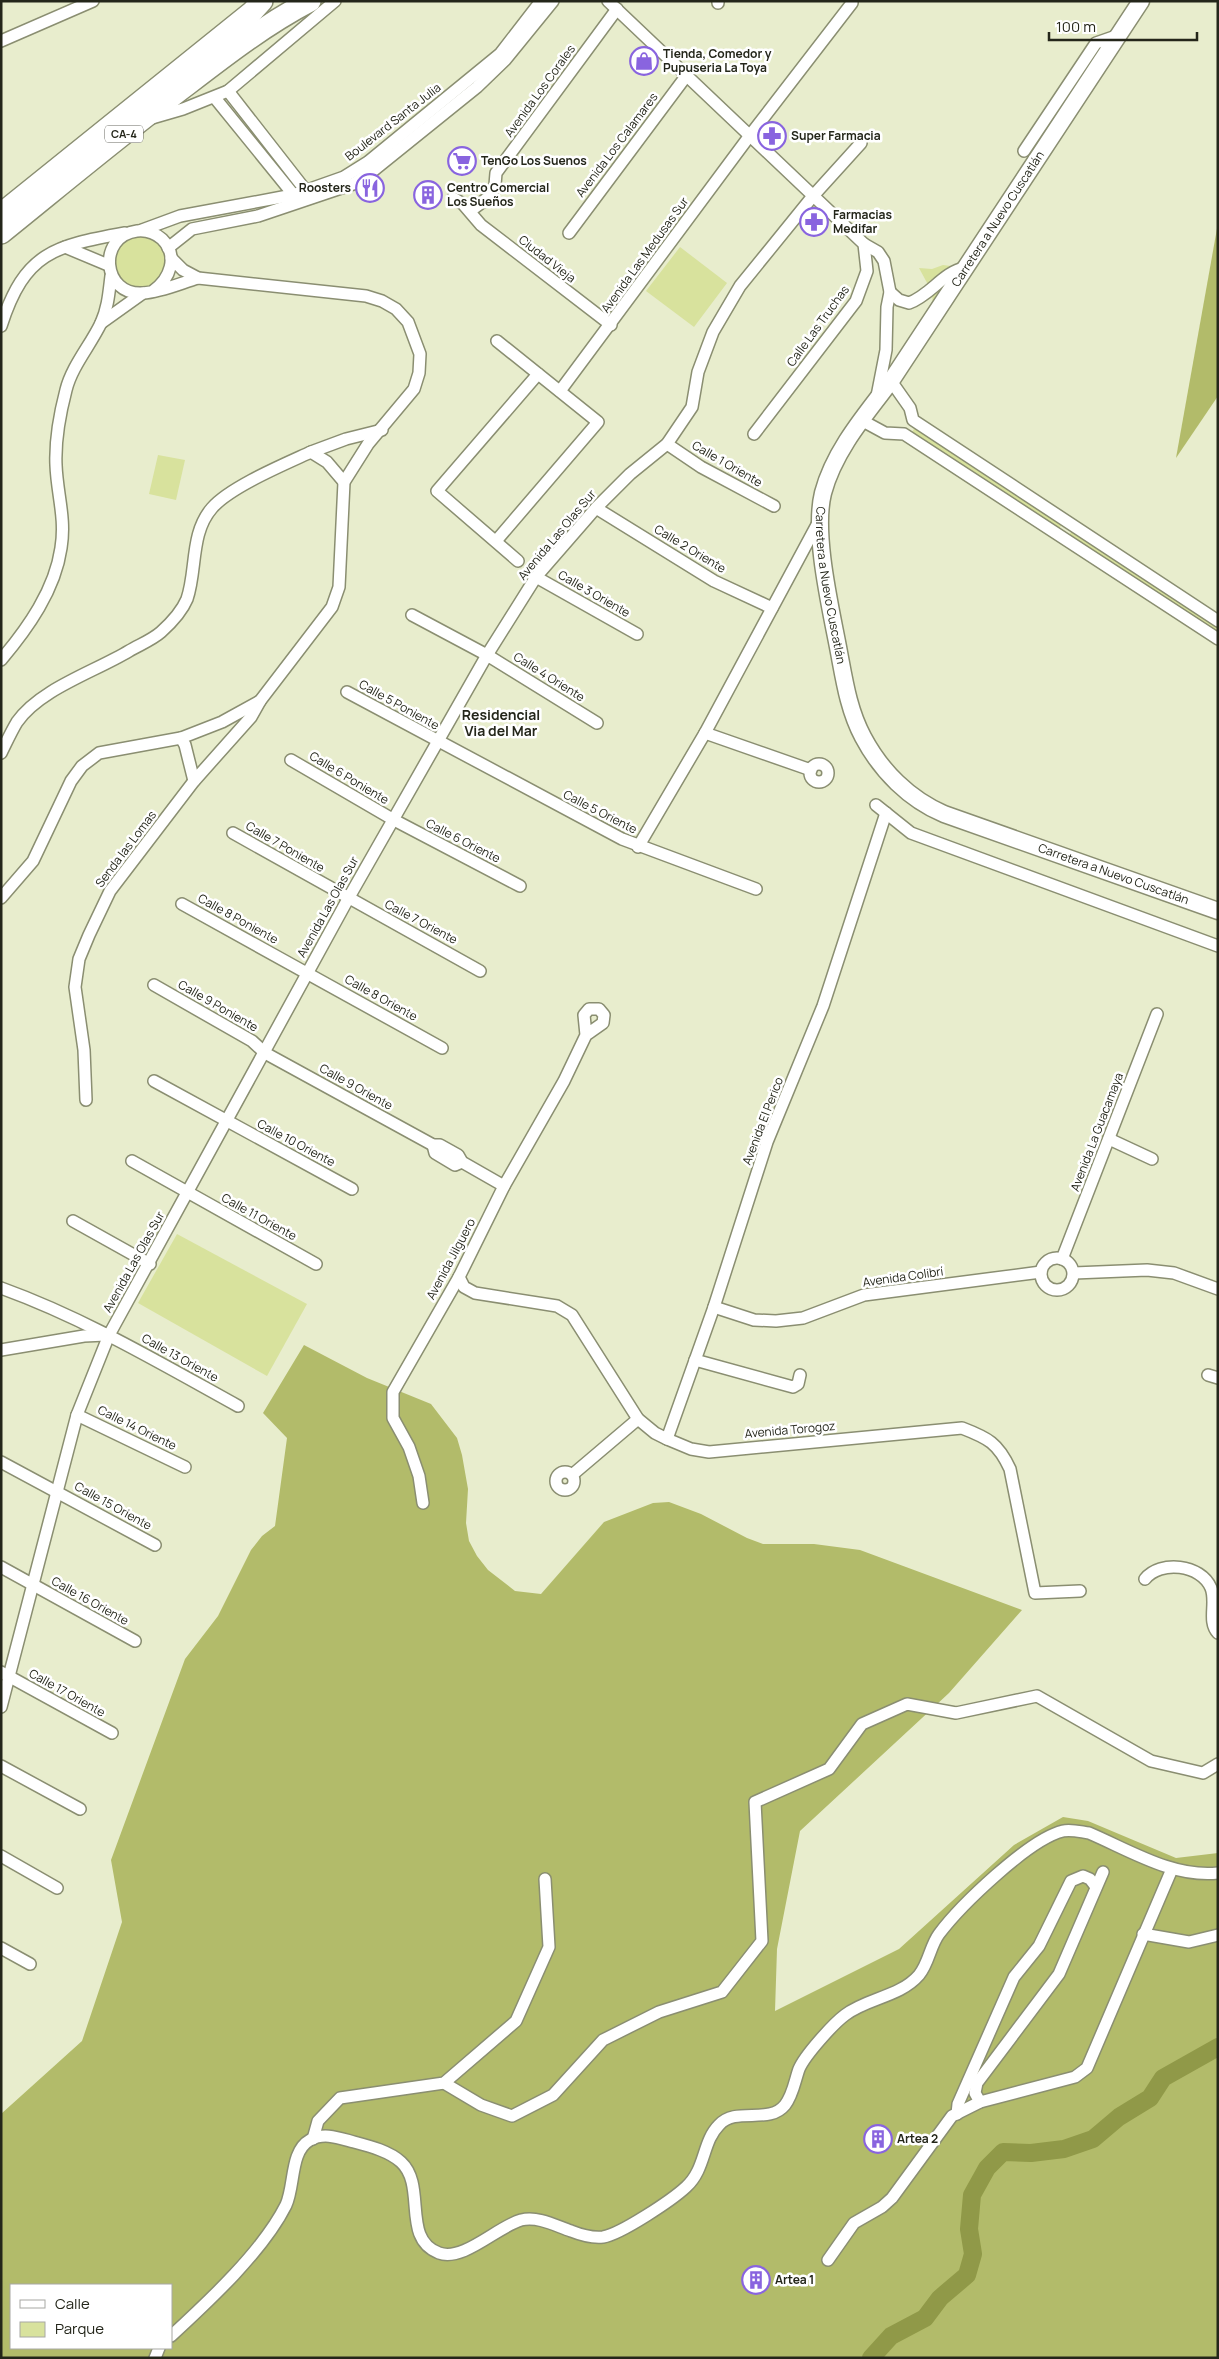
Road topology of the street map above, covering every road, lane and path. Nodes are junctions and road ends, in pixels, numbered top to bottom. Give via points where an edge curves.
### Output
1 (93, 1) edge
2 (262, 1) edge
3 (310, 1) edge
4 (335, 1) edge
5 (541, 1) edge
6 (553, 1) edge
7 (1141, 1) edge
8 (852, 3) dead end
9 (613, 5) edge
10 (1119, 35) junction
11 (1, 41) edge
12 (687, 75) junction
13 (228, 91) junction
14 (215, 98) junction
15 (140, 121) junction
16 (751, 134) junction
17 (861, 144) dead end
18 (1024, 151) dead end
19 (310, 195) junction
20 (813, 196) junction
21 (453, 198) dead end
22 (297, 199) junction
23 (470, 211) junction
24 (1, 214) edge
25 (136, 231) junction
26 (1, 233) edge
27 (569, 233) dead end
28 (864, 244) junction
29 (65, 247) junction
30 (170, 253) junction
31 (965, 268) junction
32 (109, 270) junction
33 (198, 278) junction
34 (148, 292) junction
35 (890, 292) junction
36 (2, 321) edge
37 (102, 323) junction
38 (611, 325) junction
39 (497, 340) dead end
40 (538, 374) junction
41 (891, 381) junction
42 (560, 391) junction
43 (876, 401) junction
44 (861, 420) junction
45 (913, 420) junction
46 (382, 430) junction
47 (754, 434) dead end
48 (904, 434) junction
49 (667, 444) junction
50 (311, 452) junction
51 (344, 482) junction
52 (774, 506) dead end
53 (596, 508) junction
54 (819, 521) junction
55 (1072, 525) junction
56 (1063, 538) junction
57 (496, 541) junction
58 (518, 561) dead end
59 (536, 577) junction
60 (772, 608) junction
61 (412, 615) dead end
62 (1218, 621) edge
63 (637, 634) dead end
64 (1218, 639) edge
65 (487, 655) junction
66 (1, 660) edge
67 (346, 692) dead end
68 (260, 701) junction
69 (597, 723) dead end
70 (705, 733) junction
71 (181, 738) junction
72 (439, 742) junction
73 (1, 753) edge
74 (291, 760) dead end
75 (811, 770) dead end
76 (194, 781) junction
77 (876, 805) dead end
78 (886, 813) junction
79 (394, 820) junction
80 (234, 833) dead end
81 (638, 847) junction
82 (520, 886) dead end
83 (756, 889) dead end
84 (1, 898) edge
85 (348, 899) junction
86 (182, 904) dead end
87 (1218, 911) edge
88 (1218, 946) edge
89 (480, 970) dead end
90 (308, 972) junction
91 (154, 986) dead end
92 (1157, 1014) dead end
93 (586, 1035) dead end
94 (442, 1048) dead end
95 (265, 1053) junction
96 (154, 1081) dead end
97 (86, 1100) dead end
98 (226, 1122) junction
99 (1109, 1139) junction
100 (1152, 1159) dead end
101 (132, 1162) dead end
102 (504, 1186) junction
103 (352, 1189) dead end
104 (188, 1193) junction
105 (74, 1221) dead end
106 (1062, 1259) junction
107 (150, 1264) junction
108 (316, 1264) dead end
109 (1041, 1272) junction
110 (1074, 1273) junction
111 (458, 1277) junction
112 (1, 1288) edge
113 (1218, 1290) edge
114 (714, 1307) junction
115 (109, 1335) junction
116 (1, 1350) edge
117 (695, 1360) junction
118 (800, 1375) dead end
119 (238, 1406) dead end
120 (78, 1415) junction
121 (638, 1419) junction
122 (667, 1438) junction
123 (1, 1462) edge
124 (185, 1467) dead end
125 (572, 1475) dead end
126 (57, 1491) junction
127 (423, 1503) dead end
128 (155, 1545) dead end
129 (1, 1567) edge
130 (1145, 1579) dead end
131 (32, 1584) junction
132 (1080, 1591) dead end
133 (1218, 1633) edge
134 (135, 1642) dead end
135 (5, 1674) edge
136 (1, 1707) edge
137 (112, 1734) dead end
138 (1218, 1764) edge
139 (1, 1766) edge
140 (80, 1808) dead end
141 (1, 1856) edge
142 (1172, 1869) junction
143 (1103, 1872) dead end
144 (1218, 1873) edge
145 (545, 1879) dead end
146 (1096, 1886) junction
147 (57, 1888) dead end
148 (1144, 1934) junction
149 (1218, 1935) edge
150 (1, 1948) edge
151 (30, 1964) dead end
152 (444, 2083) junction
153 (980, 2102) junction
154 (956, 2114) junction
155 (313, 2139) junction
156 (828, 2260) dead end
157 (172, 2335) edge

1 - 11 street
2 - 24 highway, CA-4
3 - 15 highway, CA-4 via 270,23
4 - 13 street
5 - 19 street, Boulevard Santa Julia via 500,54 471,79 368,162
6 - 19 street via 505,60 477,87 374,170 353,184
7 - 10 street, Carretera a Nuevo Cuscatlán
8 - 16 street, Avenida Las Medusas Sur
9 - 12 street
9 - 23 street, Avenida Los Corales via 496,173 495,185 488,197
10 - 18 street via 1096,43
10 - 31 street, Carretera a Nuevo Cuscatlán
12 - 16 street
12 - 27 street, Avenida Los Calamares
13 - 14 street
13 - 19 street
14 - 15 street
14 - 22 street
15 - 26 highway, CA-4
16 - 20 street
16 - 38 street, Avenida Las Medusas Sur
17 - 20 street, Avenida Las Olas Sur
19 - 22 street, Boulevard Santa Julia
20 - 28 street
20 - 49 street, Avenida Las Olas Sur via 740,286 713,332 698,372 692,407
21 - 23 street, Ciudad Vieja
22 - 25 street, Boulevard Santa Julia via 188,214
22 - 30 street via 258,216 192,228
23 - 38 street, Ciudad Vieja via 481,225
25 - 29 street via 89,239
25 - 30 street via 152,233 161,239
25 - 32 street via 121,236 113,244
28 - 35 street via 878,252 884,261
28 - 47 street, Calle Las Truchas via 866,272 856,301
29 - 32 street
29 - 36 street via 29,269
30 - 33 street via 183,270
30 - 34 street via 167,277
31 - 35 street via 952,270 935,287 909,303
31 - 41 street, Carretera a Nuevo Cuscatlán
32 - 34 street via 124,289
32 - 37 street via 108,302
33 - 34 street
33 - 46 street via 366,296 396,309 408,322 415,338 420,354 419,372 414,389
34 - 37 street
35 - 43 street via 886,350
37 - 66 street via 66,389 56,465 62,525 54,578 32,621
38 - 42 street, Avenida Las Medusas Sur
39 - 40 street
40 - 42 street
40 - 57 street via 437,491
41 - 43 street, Carretera a Nuevo Cuscatlán
41 - 45 street via 910,408
42 - 57 street via 598,422
43 - 44 street, Carretera a Nuevo Cuscatlán
44 - 48 street via 885,433
44 - 54 street, Carretera a Nuevo Cuscatlán via 827,480
45 - 48 street
45 - 55 street
46 - 50 street
46 - 51 street via 368,444
48 - 56 street
49 - 52 street, Calle 1 Oriente via 701,467
49 - 53 street, Avenida Las Olas Sur
50 - 51 street via 327,462
50 - 73 street via 275,468 223,498 211,509 197,542 187,599 175,618 159,634 61,687 31,707 17,722
51 - 68 street, Senda las Lomas via 340,586 332,607
53 - 59 street, Avenida Las Olas Sur
53 - 60 street, Calle 2 Oriente via 714,581
54 - 60 street
54 - 87 street, Carretera a Nuevo Cuscatlán via 830,610 853,715 878,761 902,788 923,804 944,814
55 - 56 street
55 - 62 street
56 - 64 street
57 - 58 street
59 - 63 street, Calle 3 Oriente
59 - 65 street, Avenida Las Olas Sur
60 - 70 street
61 - 65 street, Calle 4 Oriente
65 - 69 street, Calle 4 Oriente
65 - 72 street, Avenida Las Olas Sur
67 - 72 street, Calle 5 Poniente
68 - 71 street via 222,722
68 - 76 street, Senda las Lomas via 251,717
70 - 75 street
70 - 81 street
71 - 76 street
71 - 84 street via 99,753 82,766 71,781 33,861
72 - 79 street, Avenida Las Olas Sur
72 - 81 street, Calle 5 Oriente
74 - 79 street, Calle 6 Poniente
76 - 97 street, Senda las Lomas via 110,891 79,960 75,987 84,1050
77 - 78 street
78 - 88 street via 911,833
78 - 114 street, Avenida El Perico via 823,1006 767,1142
79 - 82 street, Calle 6 Oriente
79 - 85 street, Avenida Las Olas Sur
80 - 85 street, Calle 7 Poniente
81 - 83 street, Calle 5 Oriente
85 - 89 street, Calle 7 Oriente
85 - 90 street, Avenida Las Olas Sur
86 - 90 street, Calle 8 Poniente
90 - 94 street, Calle 8 Oriente
90 - 95 street, Avenida Las Olas Sur
91 - 95 street, Calle 9 Poniente via 252,1041
92 - 99 street, Avenida La Guacamaya
93 - 102 street, Avenida Jilguero via 564,1081
95 - 98 street, Avenida Las Olas Sur
95 - 102 street, Calle 9 Oriente via 433,1146 434,1153 444,1159 455,1165 462,1162
96 - 98 street, Calle 10 Oriente
98 - 103 street, Calle 10 Oriente
98 - 104 street, Avenida Las Olas Sur
99 - 100 street
99 - 106 street, Avenida La Guacamaya
101 - 104 street, Calle 11 Oriente
102 - 111 street, Avenida Jilguero
104 - 107 street, Avenida Las Olas Sur
104 - 108 street, Calle 11 Oriente
105 - 107 street
106 - 109 street via 1048,1260
106 - 110 street via 1070,1264
107 - 115 street, Avenida Las Olas Sur
109 - 110 street via 1043,1283 1057,1290 1071,1284
109 - 114 street, Avenida Colibrí via 864,1295 794,1319 754,1320
110 - 113 street via 1147,1270 1174,1273
111 - 121 street, Avenida Torogoz via 475,1293 557,1306 572,1315
111 - 127 street, Avenida Jilguero via 393,1392 393,1418 409,1447 419,1476
112 - 115 street, Calle 13 Oriente
114 - 117 street, Avenida El Perico
115 - 116 street
115 - 119 street, Calle 13 Oriente
115 - 120 street, Avenida Las Olas Sur
117 - 118 street via 793,1387 798,1384
117 - 122 street, Avenida El Perico
120 - 124 street, Calle 14 Oriente
120 - 126 street, Avenida Las Olas Sur
121 - 122 street, Avenida Torogoz
121 - 125 street
122 - 132 street, Avenida Torogoz via 691,1449 709,1452 962,1428 988,1438 1003,1453 1035,1592
123 - 126 street, Calle 15 Oriente
126 - 128 street, Calle 15 Oriente
126 - 131 street, Avenida Las Olas Sur
129 - 131 street, Calle 16 Oriente
130 - 133 street via 1162,1568 1184,1568 1200,1576 1212,1589 1213,1623
131 - 134 street, Calle 16 Oriente
131 - 135 street, Avenida Las Olas Sur
135 - 136 street, Avenida Las Olas Sur
135 - 137 street, Calle 17 Oriente
138 - 152 street via 1203,1773 1151,1761 1037,1696 956,1713 907,1704 862,1724 829,1769 755,1802 762,1941 722,1992 659,2012 603,2040 553,2095 512,2116 481,2105
139 - 140 street
141 - 147 street
142 - 144 street via 1188,1873
142 - 148 street
142 - 155 street via 1089,1833 1063,1831 1039,1843 988,1883 952,1920 937,1937 918,1976 904,1988 846,2014 806,2056 785,2105 772,2113 724,2120 716,2127 700,2169 688,2185 630,2225 607,2236 594,2237 551,2223 523,2220 464,2251 440,2254 428,2247 420,2233 416,2222 414,2185 401,2162 370,2146 322,2135
143 - 146 street
145 - 152 street via 549,1947 516,2021
146 - 153 street via 1059,1974 977,2082 975,2093
146 - 154 street via 1090,1878 1083,1876 1071,1881 1039,1946 1014,1977
148 - 149 street via 1189,1942
148 - 153 street via 1087,2068 1075,2076
150 - 151 street
152 - 155 street via 340,2098 318,2121
153 - 154 street
154 - 156 street via 948,2120 892,2198 854,2222
155 - 157 street via 306,2141 297,2156 293,2186 286,2205 266,2236 214,2296

